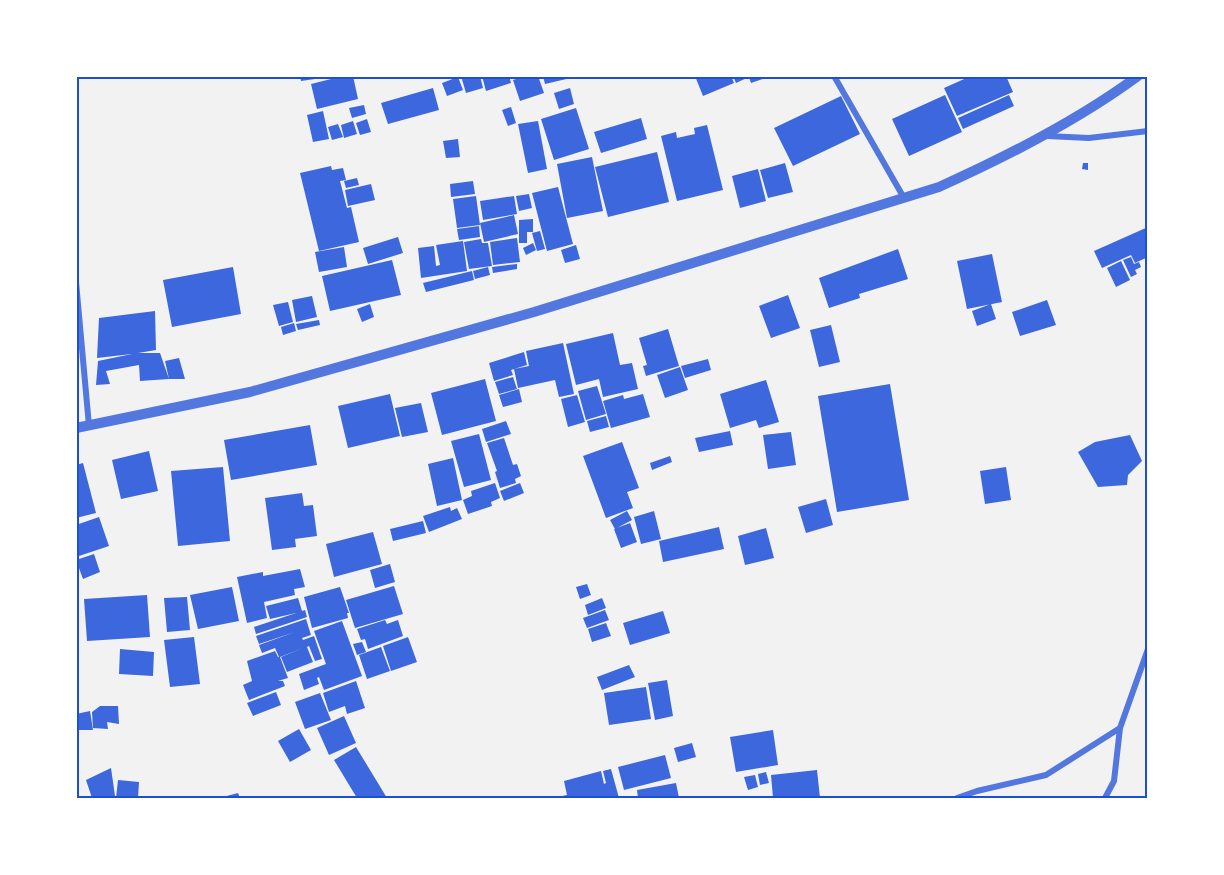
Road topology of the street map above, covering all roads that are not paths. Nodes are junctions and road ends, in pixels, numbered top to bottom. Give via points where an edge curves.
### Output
1 (834, 76) edge
2 (1138, 76) edge
3 (1148, 131) edge
4 (1043, 136) junction
5 (904, 198) junction
6 (76, 282) edge
7 (89, 426) junction
8 (76, 428) edge
9 (1148, 649) edge
10 (1120, 728) junction
11 (957, 798) edge
12 (1105, 798) edge

1 - 5 street
2 - 4 street
3 - 4 street via 1089,138
4 - 5 street via 939,187
5 - 7 street via 534,312 250,392
6 - 7 street
7 - 8 street
9 - 10 street
10 - 11 street via 1046,775
10 - 12 street via 1113,781

